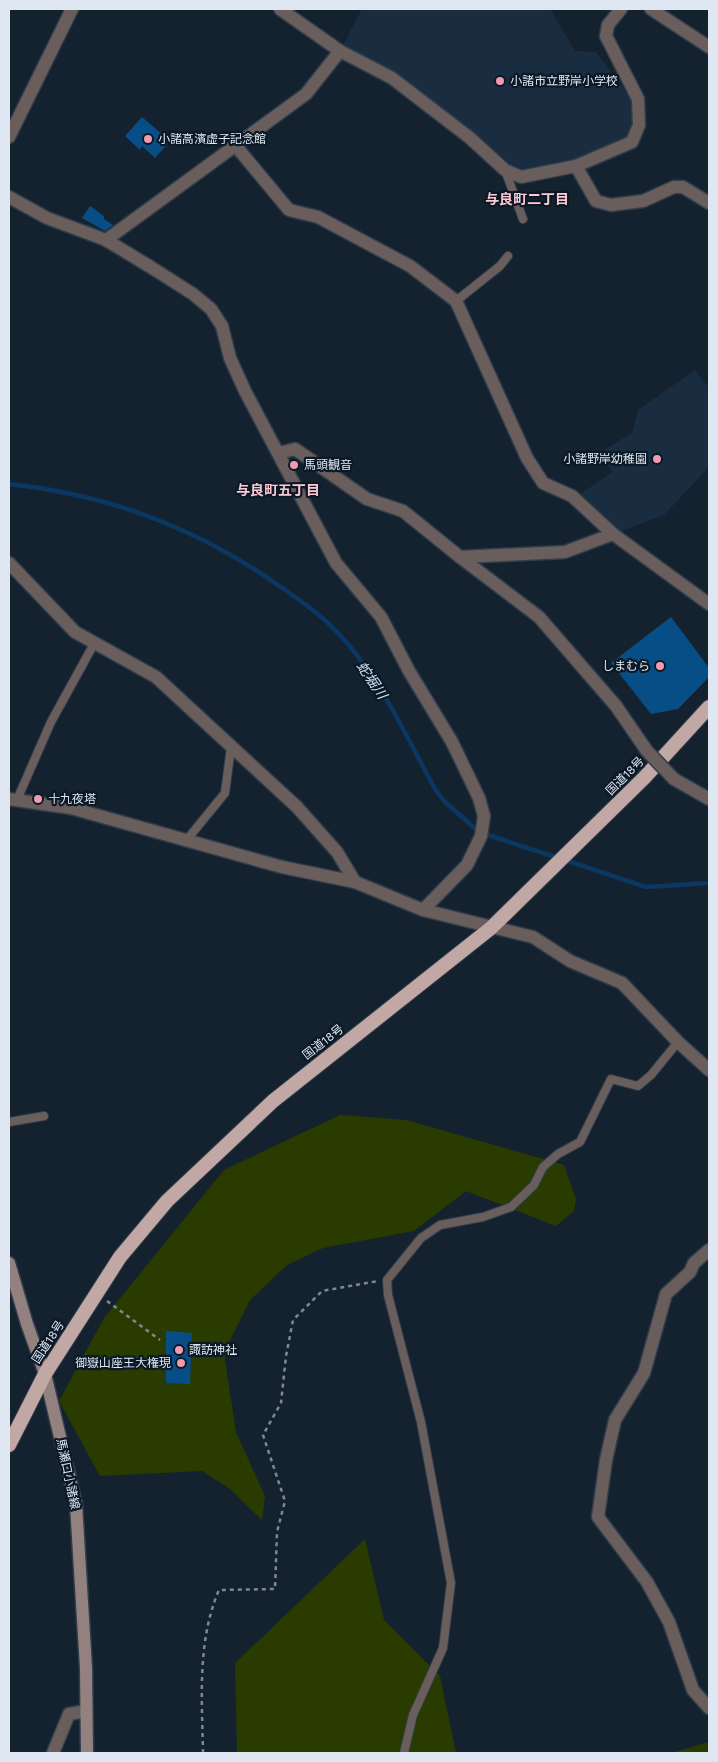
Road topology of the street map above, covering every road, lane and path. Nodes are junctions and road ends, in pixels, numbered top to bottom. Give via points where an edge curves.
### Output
1 (72, 9) edge
2 (280, 9) edge
3 (621, 9) edge
4 (651, 9) edge
5 (709, 47) edge
6 (340, 51) junction
7 (9, 137) edge
8 (234, 145) junction
9 (576, 166) junction
10 (505, 170) junction
11 (9, 197) edge
12 (709, 203) edge
13 (524, 219) dead end
14 (106, 240) junction
15 (508, 256) dead end
16 (456, 301) junction
17 (279, 452) junction
18 (614, 534) junction
19 (460, 557) junction
20 (9, 563) edge
21 (709, 604) edge
22 (96, 642) junction
23 (709, 707) edge
24 (232, 747) junction
25 (709, 799) edge
26 (13, 800) edge
27 (186, 842) junction
28 (355, 882) junction
29 (423, 910) junction
30 (491, 928) junction
31 (678, 1042) junction
32 (709, 1070) edge
33 (44, 1116) dead end
34 (9, 1122) edge
35 (709, 1250) edge
36 (9, 1263) edge
37 (387, 1280) junction
38 (98, 1294) junction
39 (160, 1340) dead end
40 (45, 1374) junction
41 (9, 1445) edge
42 (709, 1708) edge
43 (86, 1711) junction
44 (53, 1753) edge
45 (87, 1753) edge
46 (203, 1753) edge
47 (404, 1753) edge

1 - 7 street
2 - 6 street
3 - 9 street via 608,25 606,36 638,99 639,125 632,142
4 - 5 street
6 - 8 street via 306,94
6 - 10 street via 392,78 470,138
8 - 14 street
8 - 16 street via 288,210 318,217 410,266
9 - 10 street via 521,177
9 - 12 street via 596,201 611,205 643,200 674,187 683,187
10 - 13 lane
11 - 14 street via 47,218
14 - 17 street via 180,285 211,309 222,326 230,358 245,391
15 - 16 lane
16 - 18 street via 527,458 543,483 572,496
17 - 19 street via 295,449 367,499 403,511
17 - 29 street via 336,562 381,617 452,742 479,798 484,816 481,836 467,865
18 - 19 street via 565,552
18 - 21 street
19 - 25 street, bridge via 539,617 674,779
20 - 22 street via 75,632
22 - 24 street via 156,677
22 - 26 lane via 51,722
23 - 30 highway, 国道18号 via 644,778
24 - 27 lane via 225,793
24 - 28 street via 297,807 336,852
26 - 27 street via 71,808
27 - 28 street
28 - 29 street
29 - 30 street
30 - 31 street via 533,937 570,961 622,983
30 - 38 highway, 国道18号 via 273,1101 167,1201 120,1257
31 - 32 street
31 - 37 lane via 638,1086 611,1079 580,1142 543,1167 534,1185 511,1207 483,1217 440,1225 421,1238
33 - 34 lane
35 - 42 street via 666,1294 644,1373 615,1420 598,1518 647,1582 668,1622 693,1690
36 - 40 main road, 馬瀬口小諸線
37 - 46 path via 322,1290 293,1320 281,1403 263,1435 285,1500 277,1532 275,1590 219,1590 211,1609 201,1674
37 - 47 lane via 388,1295 421,1422 451,1583 443,1648 413,1715
38 - 39 path
38 - 40 highway, 国道18号
40 - 41 highway, 国道18号
40 - 43 main road, 馬瀬口小諸線 via 76,1504
43 - 44 street via 69,1714
43 - 45 main road, 馬瀬口小諸線

